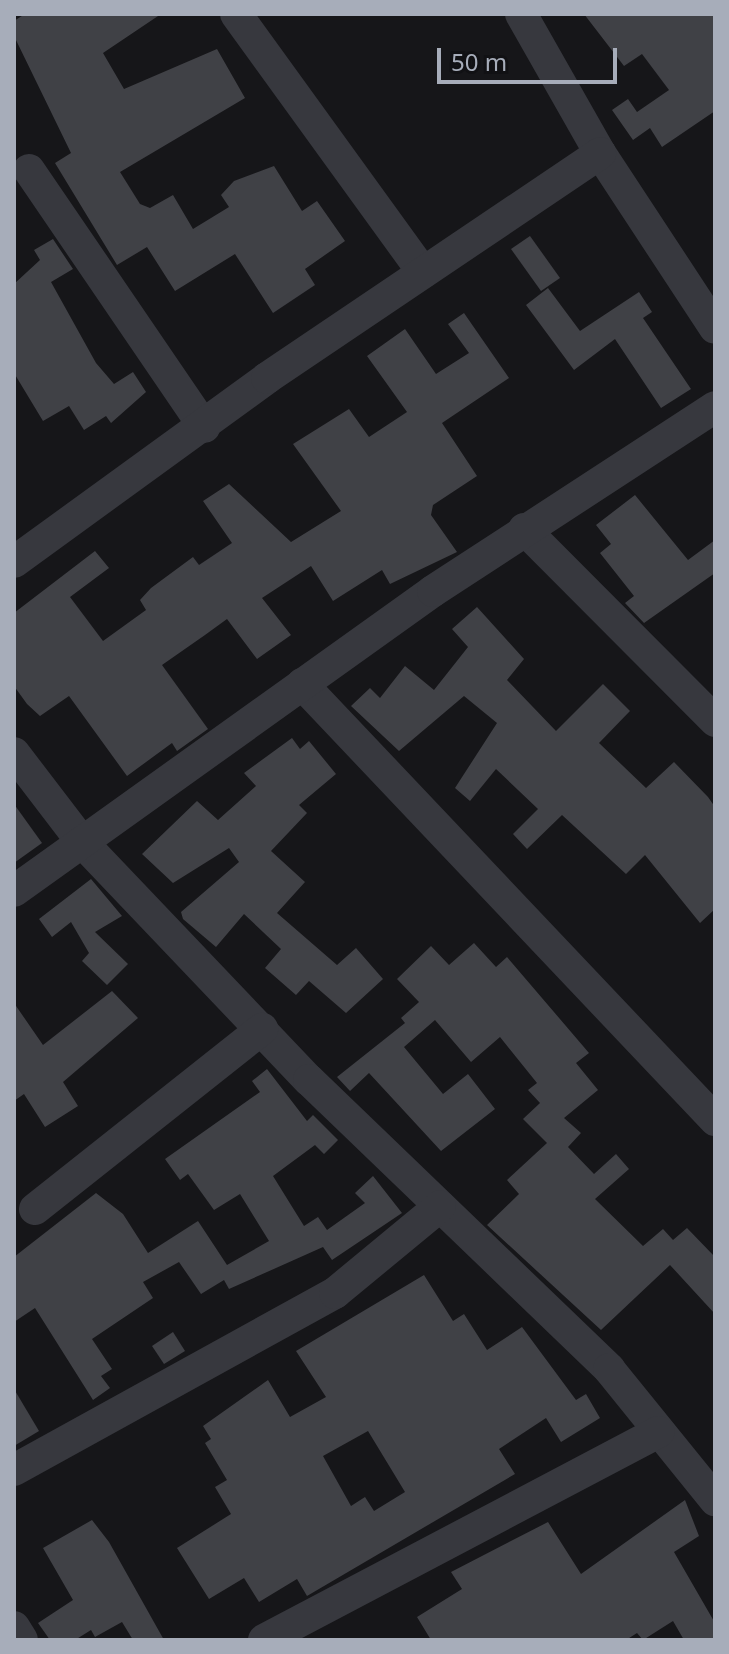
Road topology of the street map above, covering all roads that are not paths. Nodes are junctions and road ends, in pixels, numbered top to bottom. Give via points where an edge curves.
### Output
1 (236, 14) edge
2 (521, 14) edge
3 (600, 153) junction
4 (29, 170) dead end
5 (423, 272) junction
6 (715, 328) edge
7 (715, 407) edge
8 (204, 427) junction
9 (524, 529) junction
10 (14, 562) edge
11 (302, 684) junction
12 (715, 721) edge
13 (14, 753) edge
14 (82, 842) junction
15 (14, 891) edge
16 (262, 1029) junction
17 (715, 1120) edge
18 (440, 1206) junction
19 (35, 1209) dead end
20 (659, 1432) junction
21 (14, 1470) edge
22 (715, 1500) edge
23 (14, 1627) edge
24 (22, 1640) edge
25 (264, 1640) edge

1 - 5 street
2 - 3 street
3 - 5 street
3 - 6 street
4 - 8 street
5 - 8 street
7 - 9 street
8 - 10 street
9 - 11 street
9 - 12 street
11 - 14 street
11 - 17 street
13 - 14 street
14 - 15 street
14 - 16 street
16 - 18 street
16 - 19 street
18 - 20 street via 609,1369
18 - 21 street via 335,1293
20 - 22 street
20 - 25 street
23 - 24 street

